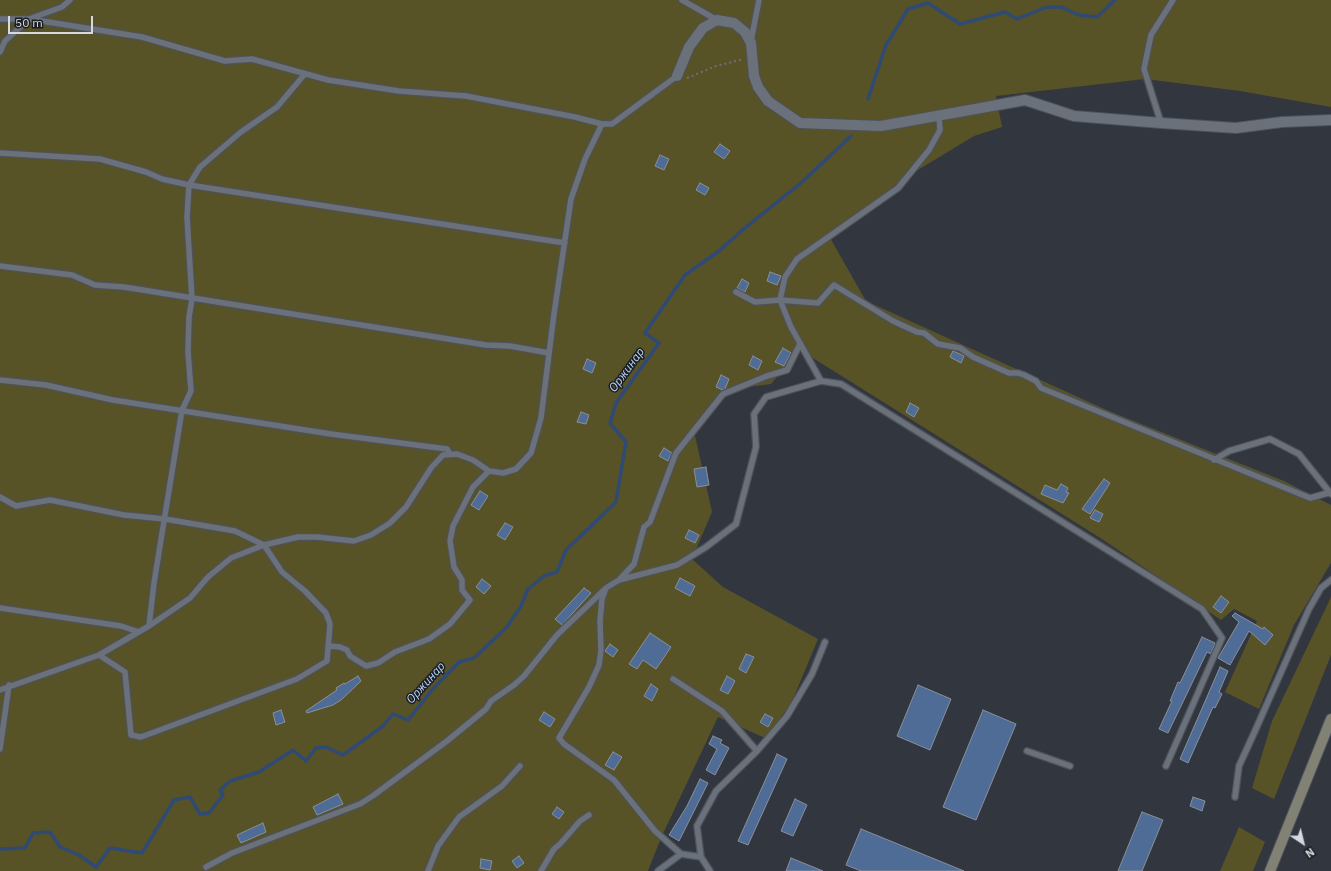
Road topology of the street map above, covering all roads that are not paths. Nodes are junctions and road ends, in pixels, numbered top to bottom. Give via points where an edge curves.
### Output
1 (70, 0) edge
2 (682, 0) edge
3 (759, 0) edge
4 (1173, 0) edge
5 (0, 19) edge
6 (30, 19) junction
7 (717, 20) junction
8 (751, 43) junction
9 (0, 52) edge
10 (304, 74) junction
11 (680, 78) joint
12 (939, 116) junction
13 (1331, 120) edge
14 (1161, 123) junction
15 (602, 124) junction
16 (0, 152) edge
17 (189, 185) junction
18 (565, 243) junction
19 (0, 266) edge
20 (736, 292) dead end
21 (192, 299) junction
22 (780, 300) junction
23 (800, 344) junction
24 (549, 353) junction
25 (0, 380) edge
26 (822, 381) junction
27 (182, 410) junction
28 (450, 454) junction
29 (1214, 460) junction
30 (489, 471) junction
31 (1330, 494) edge
32 (0, 497) edge
33 (165, 519) junction
34 (264, 545) junction
35 (619, 580) junction
36 (1331, 580) edge
37 (606, 588) junction
38 (0, 608) edge
39 (149, 626) junction
40 (139, 632) junction
41 (825, 642) dead end
42 (330, 646) junction
43 (99, 655) junction
44 (673, 679) dead end
45 (9, 685) junction
46 (0, 690) edge
47 (1331, 719) edge
48 (0, 749) edge
49 (757, 751) junction
50 (1027, 751) dead end
51 (520, 766) dead end
52 (1070, 766) dead end
53 (1166, 766) dead end
54 (1235, 797) dead end
55 (589, 815) dead end
56 (681, 854) junction
57 (700, 857) junction
58 (206, 868) dead end
59 (428, 871) edge
60 (541, 871) edge
61 (658, 871) edge
62 (710, 871) edge
63 (1270, 871) edge

1 - 6 lane via 62,7
2 - 7 lane
3 - 8 lane
4 - 14 lane via 1151,35 1144,69
5 - 6 lane
6 - 9 lane via 5,41
6 - 10 lane via 142,37 225,61 252,60
7 - 8 street via 734,23 745,32
7 - 11 street via 703,28 689,47
8 - 12 street via 754,76 758,87 768,101 800,123 881,126
10 - 15 lane via 398,90 466,96
10 - 17 lane via 277,107 241,132 200,167
11 - 15 lane via 612,124
12 - 14 street via 1025,100 1074,116
12 - 22 lane via 940,130 929,150 898,188 798,259 785,277
13 - 14 street via 1282,122 1236,128
15 - 18 lane via 585,159 572,199
16 - 17 lane via 100,159
17 - 18 lane
17 - 21 lane via 187,217
18 - 24 lane
19 - 21 lane via 72,275 95,285
20 - 22 lane via 755,302
21 - 24 lane
21 - 27 lane via 188,352 191,391
22 - 23 lane
22 - 29 lane via 818,302 834,284 893,321 924,333 938,344 960,348 973,357 1009,373 1018,372 1031,378 1041,388
23 - 26 lane
23 - 35 lane via 788,370 723,394 676,453 650,522 644,527 634,564
24 - 30 lane via 541,418 531,453 516,469 503,474
25 - 27 lane via 46,385 113,400
26 - 35 lane via 766,397 754,414 756,447 736,524 677,565
26 - 53 lane via 841,384 1202,609 1222,638
27 - 28 lane via 447,449
27 - 33 lane
28 - 30 lane via 473,460
28 - 34 lane via 444,455 431,468 390,523 370,535 354,541 298,537
29 - 31 lane via 1310,498
29 - 31 lane via 1229,451 1270,439 1299,454
30 - 42 lane via 473,487 453,526 450,541 454,567 462,580 462,590 470,600 450,624 429,639 395,652 378,664 366,666 350,656 346,650
32 - 33 lane via 16,506 50,500 124,515
33 - 34 lane via 235,532
33 - 39 lane
34 - 39 lane via 231,558 208,577 190,598
34 - 42 lane via 282,572 326,613 330,624
35 - 37 lane
36 - 54 lane via 1321,588 1309,609 1240,766
37 - 56 lane via 600,621 599,665 559,738 614,780 655,832
37 - 58 lane via 557,635 514,685 491,700 486,709 447,741 374,795 360,804 232,853
38 - 40 lane via 121,626
39 - 40 lane
40 - 43 lane
41 - 49 lane via 812,674 787,716
42 - 43 lane via 327,661 297,679 141,737 131,735 125,672
43 - 45 lane
44 - 49 lane via 722,711
45 - 46 lane
45 - 48 lane
47 - 63 main road
49 - 57 lane via 716,790 697,826
50 - 52 lane
51 - 59 lane via 502,786 458,817 438,846
55 - 60 lane via 554,849
56 - 57 lane
56 - 61 lane
57 - 62 lane

